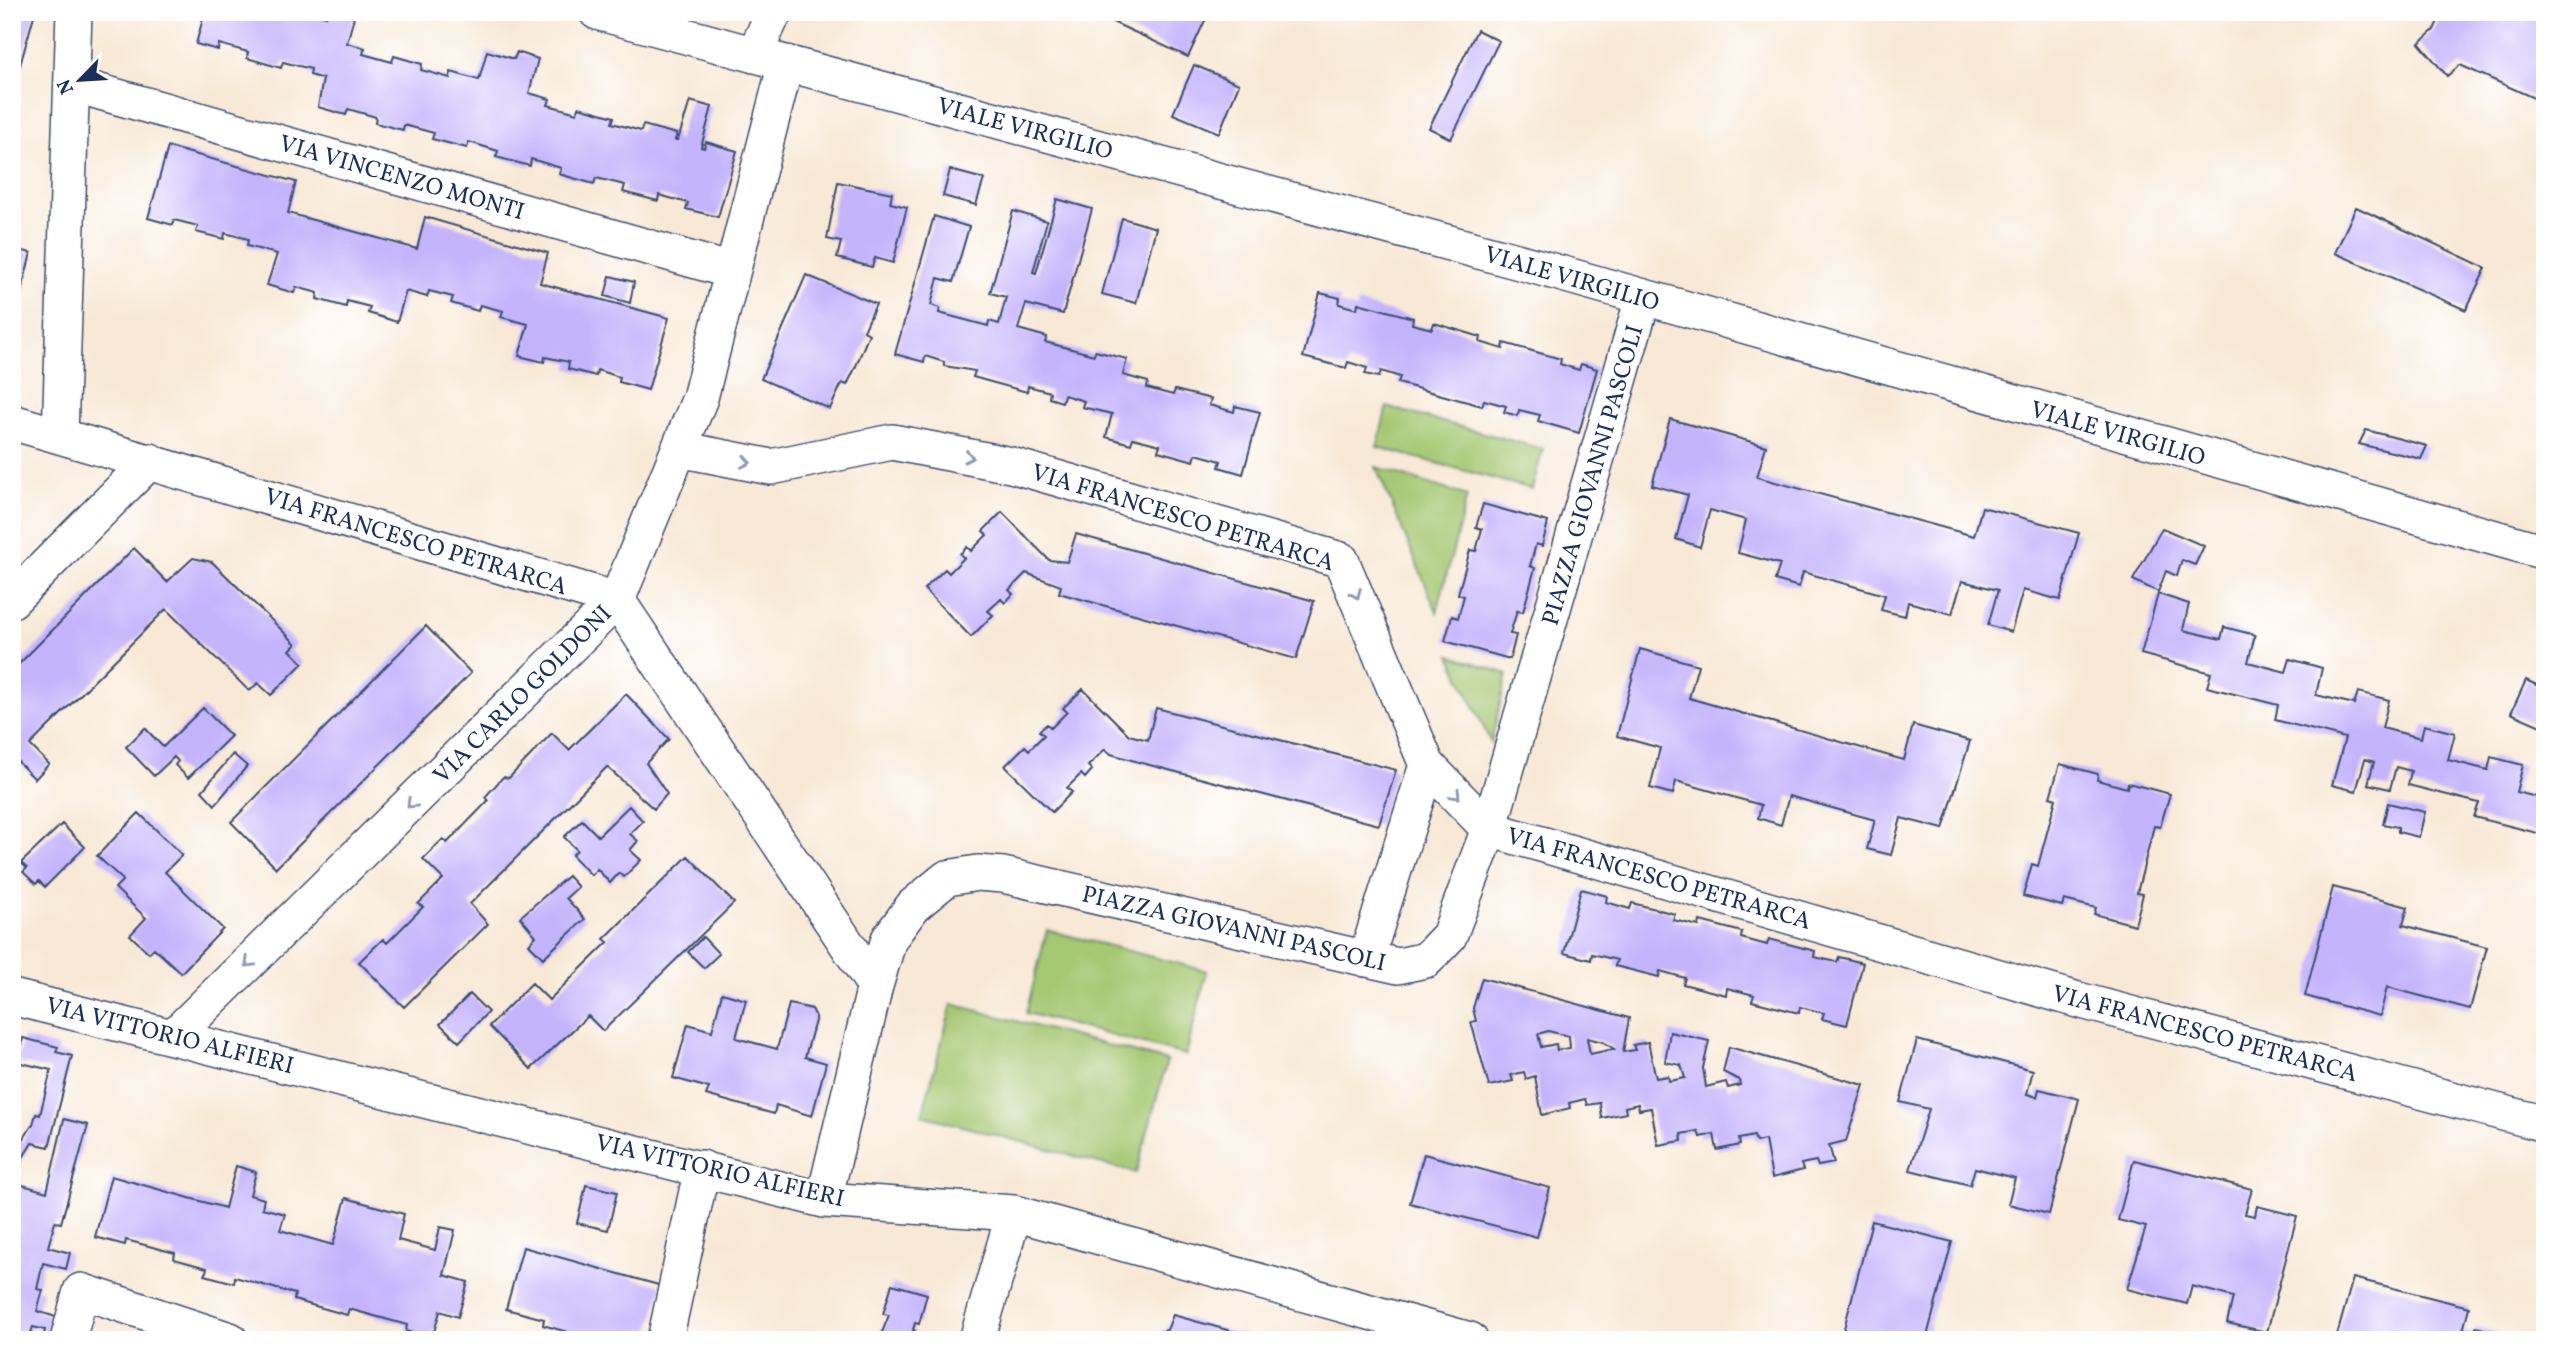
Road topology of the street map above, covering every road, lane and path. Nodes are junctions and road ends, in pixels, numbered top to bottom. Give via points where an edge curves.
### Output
1 (74, 12) edge
2 (597, 12) edge
3 (774, 12) edge
4 (770, 59) junction
5 (72, 84) junction
6 (732, 271) junction
7 (1643, 298) junction
8 (12, 422) edge
9 (60, 435) junction
10 (679, 449) junction
11 (150, 461) junction
12 (2545, 552) edge
13 (12, 600) edge
14 (617, 600) junction
15 (1427, 765) junction
16 (1489, 829) junction
17 (1366, 959) junction
18 (875, 986) junction
19 (12, 997) edge
20 (175, 1035) junction
21 (2545, 1124) edge
22 (702, 1168) junction
23 (824, 1200) junction
24 (1014, 1213) junction
25 (68, 1340) edge
26 (230, 1340) edge
27 (664, 1340) edge
28 (977, 1340) edge
29 (1470, 1340) edge

1 - 5 street
2 - 4 street, VIALE VIRGILIO
3 - 4 street, VIA CARLO GOLDONI
4 - 6 street, VIA CARLO GOLDONI
4 - 7 street, VIALE VIRGILIO
5 - 6 street, VIA VINCENZO MONTI
5 - 9 street
6 - 10 street, VIA CARLO GOLDONI via 700,398
7 - 12 street, VIALE VIRGILIO
7 - 16 street, PIAZZA GIOVANNI PASCOLI
8 - 9 street, VIA FRANCESCO PETRARCA
9 - 11 street, VIA FRANCESCO PETRARCA
10 - 14 street, VIA CARLO GOLDONI
10 -> 15 street, VIA FRANCESCO PETRARCA via 771,467 892,442 1011,465 1342,560
11 - 13 street
11 - 14 street, VIA FRANCESCO PETRARCA
14 - 18 street
14 -> 20 street, VIA CARLO GOLDONI
15 -> 16 street, VIA FRANCESCO PETRARCA
15 - 17 street
16 - 17 street, PIAZZA GIOVANNI PASCOLI via 1449,936 1426,960 1398,966
16 - 21 street, VIA FRANCESCO PETRARCA via 2078,1000
17 - 18 street, PIAZZA GIOVANNI PASCOLI via 1036,881 978,873 947,878 913,906 890,939
18 - 23 street, PIAZZA GIOVANNI PASCOLI
19 - 20 street, VIA VITTORIO ALFIERI
20 - 22 street, VIA VITTORIO ALFIERI
22 - 23 street, VIA VITTORIO ALFIERI
22 - 27 street
23 - 24 street, VIA VITTORIO ALFIERI
24 - 28 street
24 - 29 street, VIA VITTORIO ALFIERI
25 - 26 street via 81,1291

